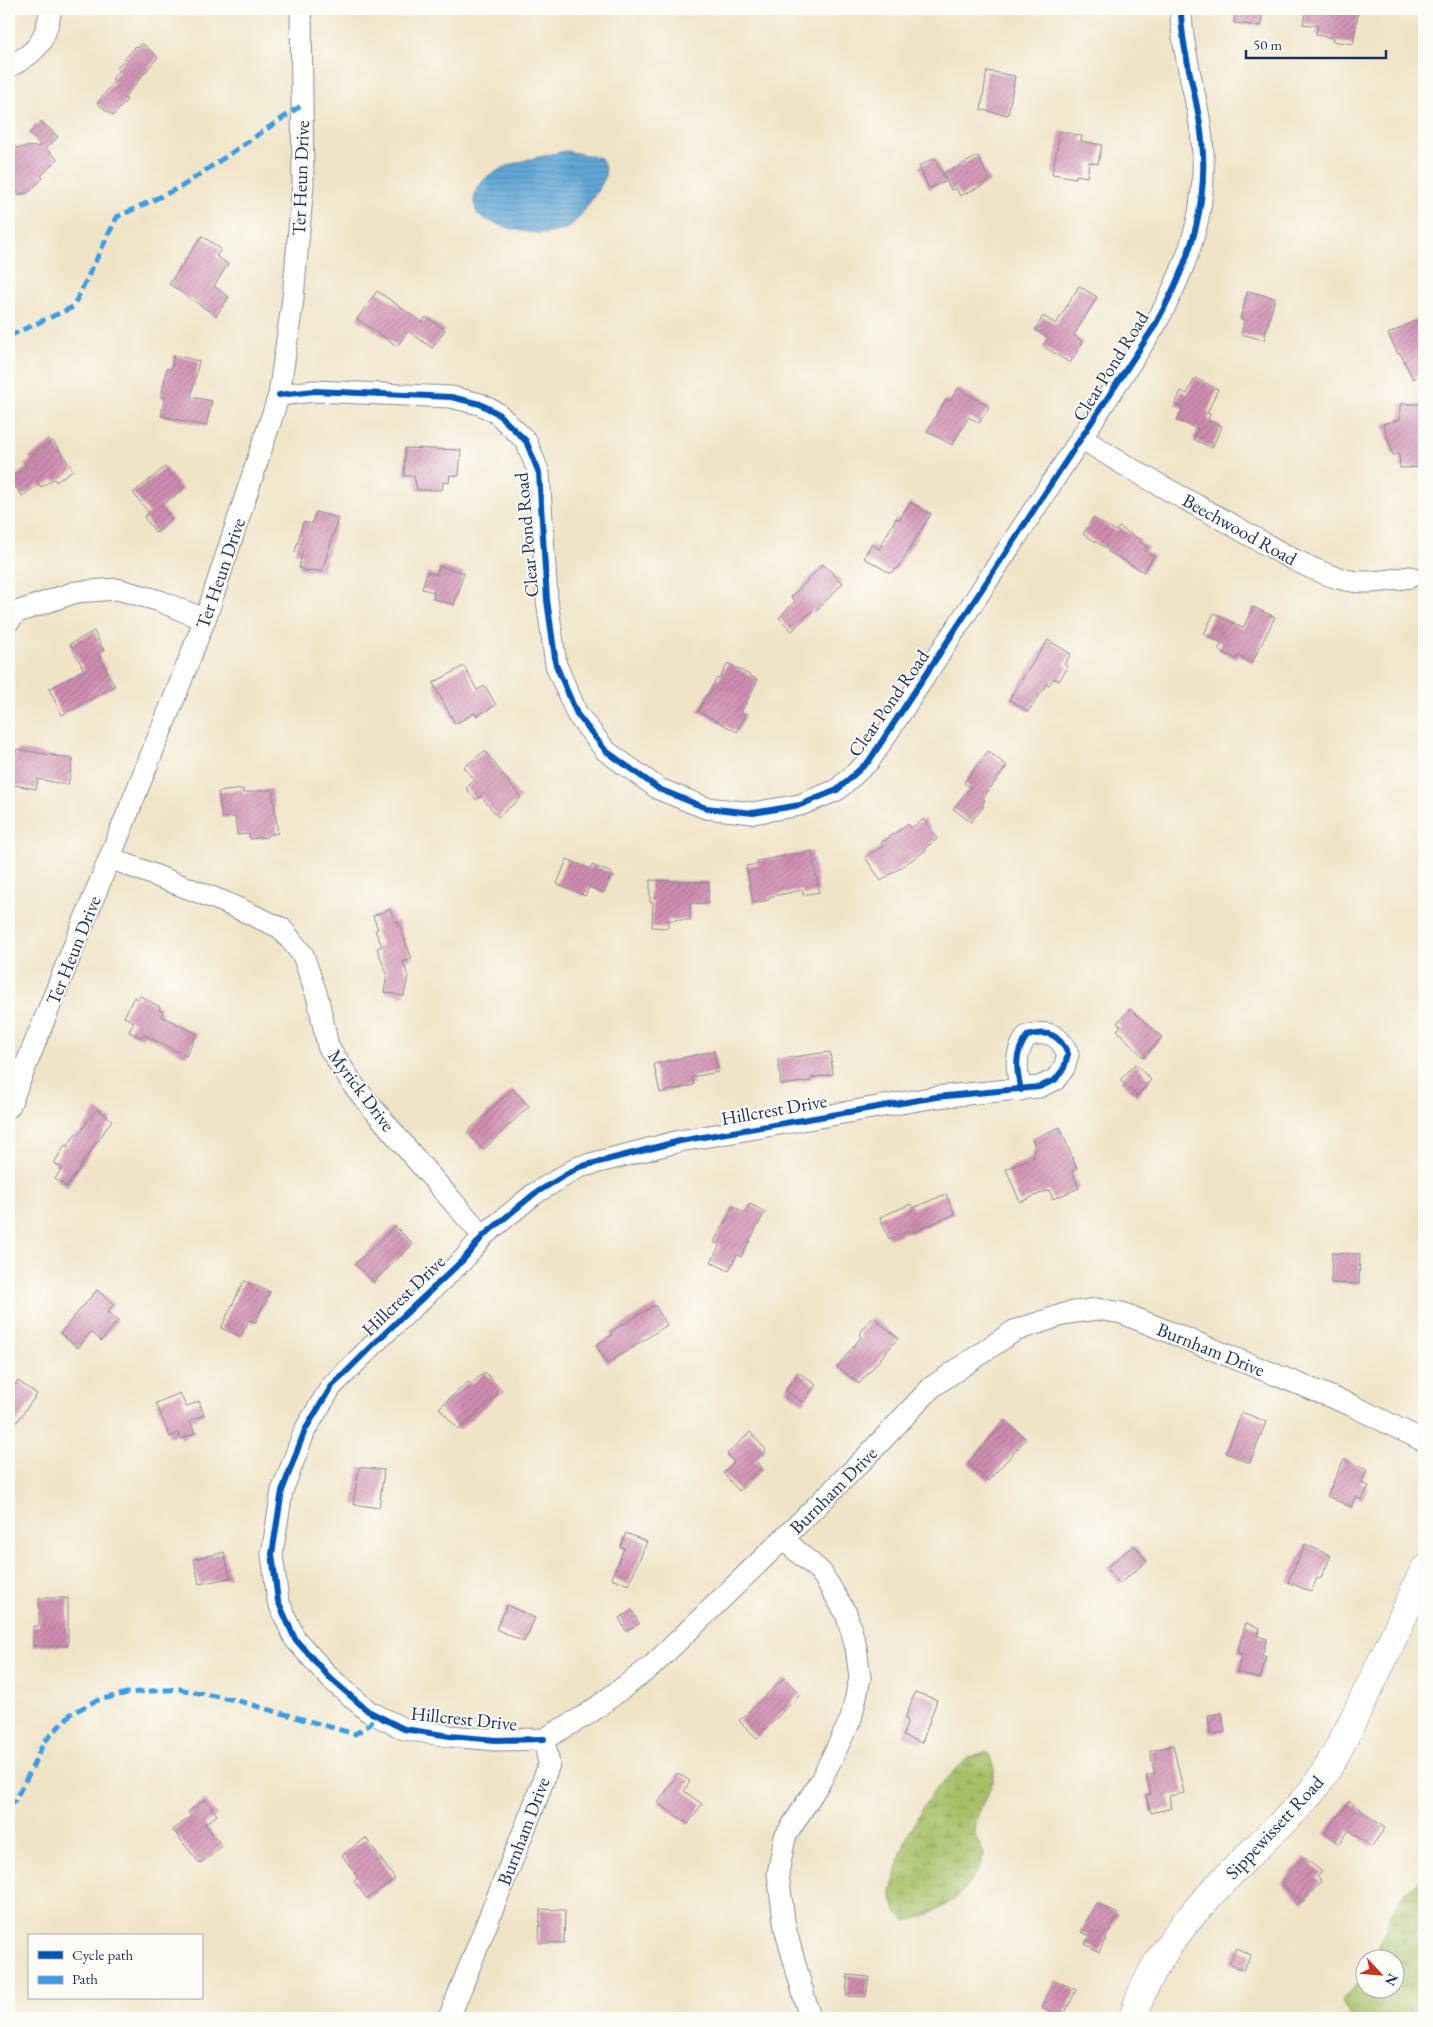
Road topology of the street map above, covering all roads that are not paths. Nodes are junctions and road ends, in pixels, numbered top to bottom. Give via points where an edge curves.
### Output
1 (51, 9) edge
2 (301, 9) edge
3 (1180, 9) edge
4 (9, 67) edge
5 (279, 394) junction
6 (1082, 438) junction
7 (1410, 577) dead end
8 (205, 620) junction
9 (9, 621) edge
10 (110, 858) junction
11 (1021, 1090) dead end
12 (9, 1107) edge
13 (483, 1236) junction
14 (1424, 1440) edge
15 (783, 1539) junction
16 (1424, 1570) edge
17 (544, 1739) junction
18 (449, 2018) edge
19 (810, 2018) edge
20 (1133, 2018) edge

1 - 4 street via 43,40 25,58
2 - 5 street, Ter Heun Drive via 303,184 293,298
3 - 6 street, Clear Pond Road via 1203,155 1198,221 1172,295
5 - 6 street, Clear Pond Road via 314,392 451,397 480,404 497,413 526,441 539,473 547,600 556,665 577,714 606,751 659,789 706,808 753,813 800,805 837,790 869,761
5 - 8 street, Ter Heun Drive
6 - 7 street, Beechwood Road via 1322,573 1357,582
8 - 9 street via 160,601 117,589 76,592 18,612
8 - 10 street, Ter Heun Drive
10 - 12 street, Ter Heun Drive
10 - 13 street, Myrick Drive via 281,928 303,955 318,998 328,1046 354,1086
11 - 13 street, Hillcrest Drive via 936,1097 680,1141 579,1167 534,1194
13 - 17 street, Hillcrest Drive via 463,1260 331,1387 305,1430 282,1490 272,1554 278,1601 296,1639 330,1678 368,1711 404,1729 496,1740
14 - 15 street, Burnham Drive via 1351,1405 1122,1313 1097,1309 1068,1313 1014,1331 932,1386
15 - 17 street, Burnham Drive via 653,1665 588,1714
15 - 19 street via 821,1572 846,1613 856,1647 860,1678 851,1719 820,1780 785,1837 778,1874 785,1928
16 - 20 main road, Sippewissett Road via 1337,1753 1320,1780 1198,1908 1159,1959
17 - 18 street, Burnham Drive via 548,1764 540,1788

